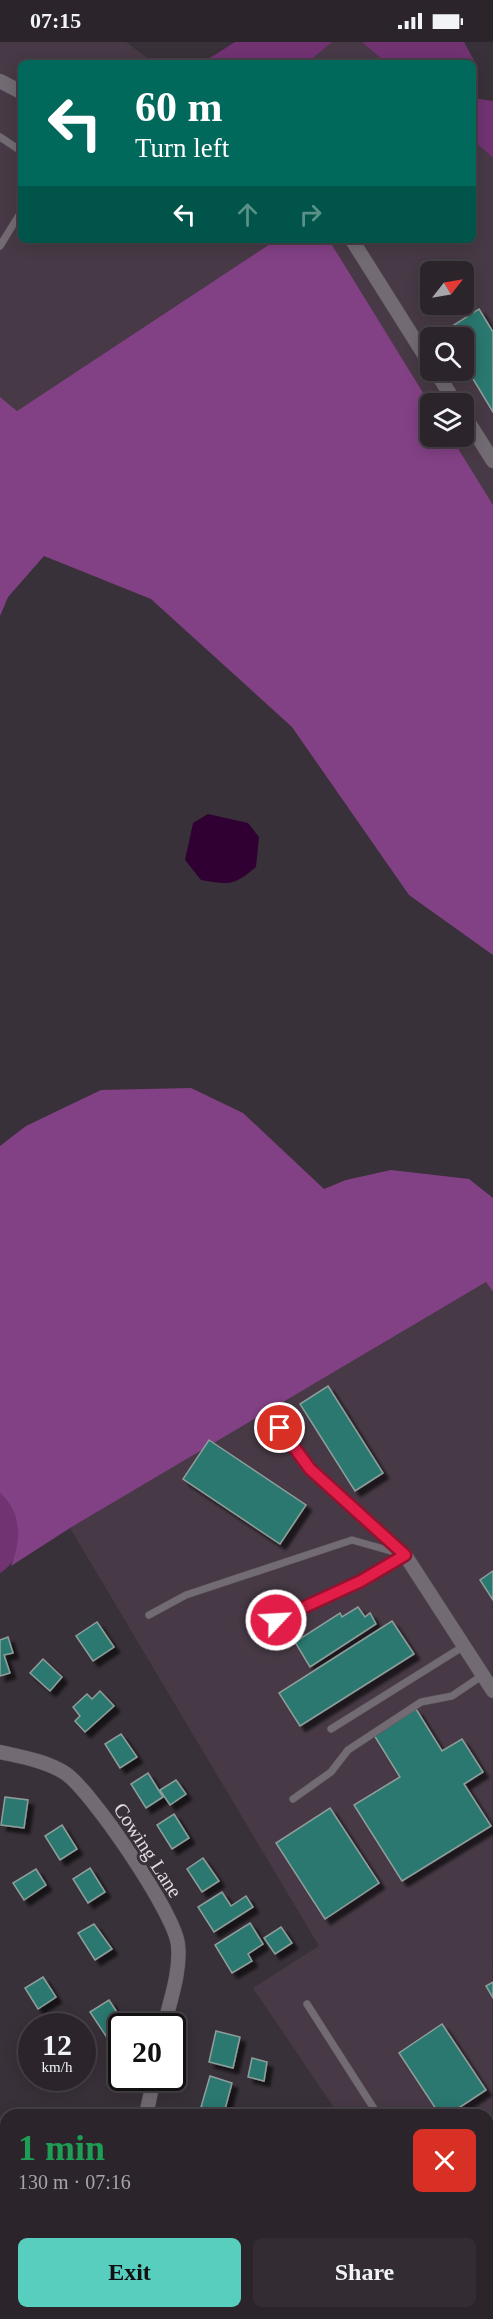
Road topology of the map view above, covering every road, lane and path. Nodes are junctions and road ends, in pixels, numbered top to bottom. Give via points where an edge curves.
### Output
1 (0, 81) edge
2 (18, 90) edge
3 (0, 137) edge
4 (18, 149) edge
5 (18, 217) edge
6 (354, 243) edge
7 (0, 246) edge
8 (420, 348) edge
9 (474, 431) edge
10 (493, 462) edge
11 (280, 1428) dead end
12 (405, 1555) junction
13 (149, 1615) dead end
14 (276, 1620) dead end
15 (464, 1646) junction
16 (483, 1675) junction
17 (493, 1691) edge
18 (331, 1729) dead end
19 (0, 1752) edge
20 (293, 1799) dead end
21 (308, 2004) dead end
22 (167, 2013) edge
23 (151, 2091) edge
24 (147, 2109) edge
25 (374, 2109) edge

1 - 2 street
3 - 4 lane
5 - 7 lane
6 - 8 street
9 - 10 street
11 - 12 lane via 310,1469
12 - 13 lane via 352,1540 186,1595
12 - 14 lane via 361,1581
12 - 15 street
15 - 16 street
15 - 18 lane
16 - 17 street
16 - 20 lane via 452,1696 421,1702 348,1750 331,1772
19 - 22 street, Cowing Lane via 51,1766 80,1785 168,1916 177,1939 178,1955
21 - 25 lane
23 - 24 street

